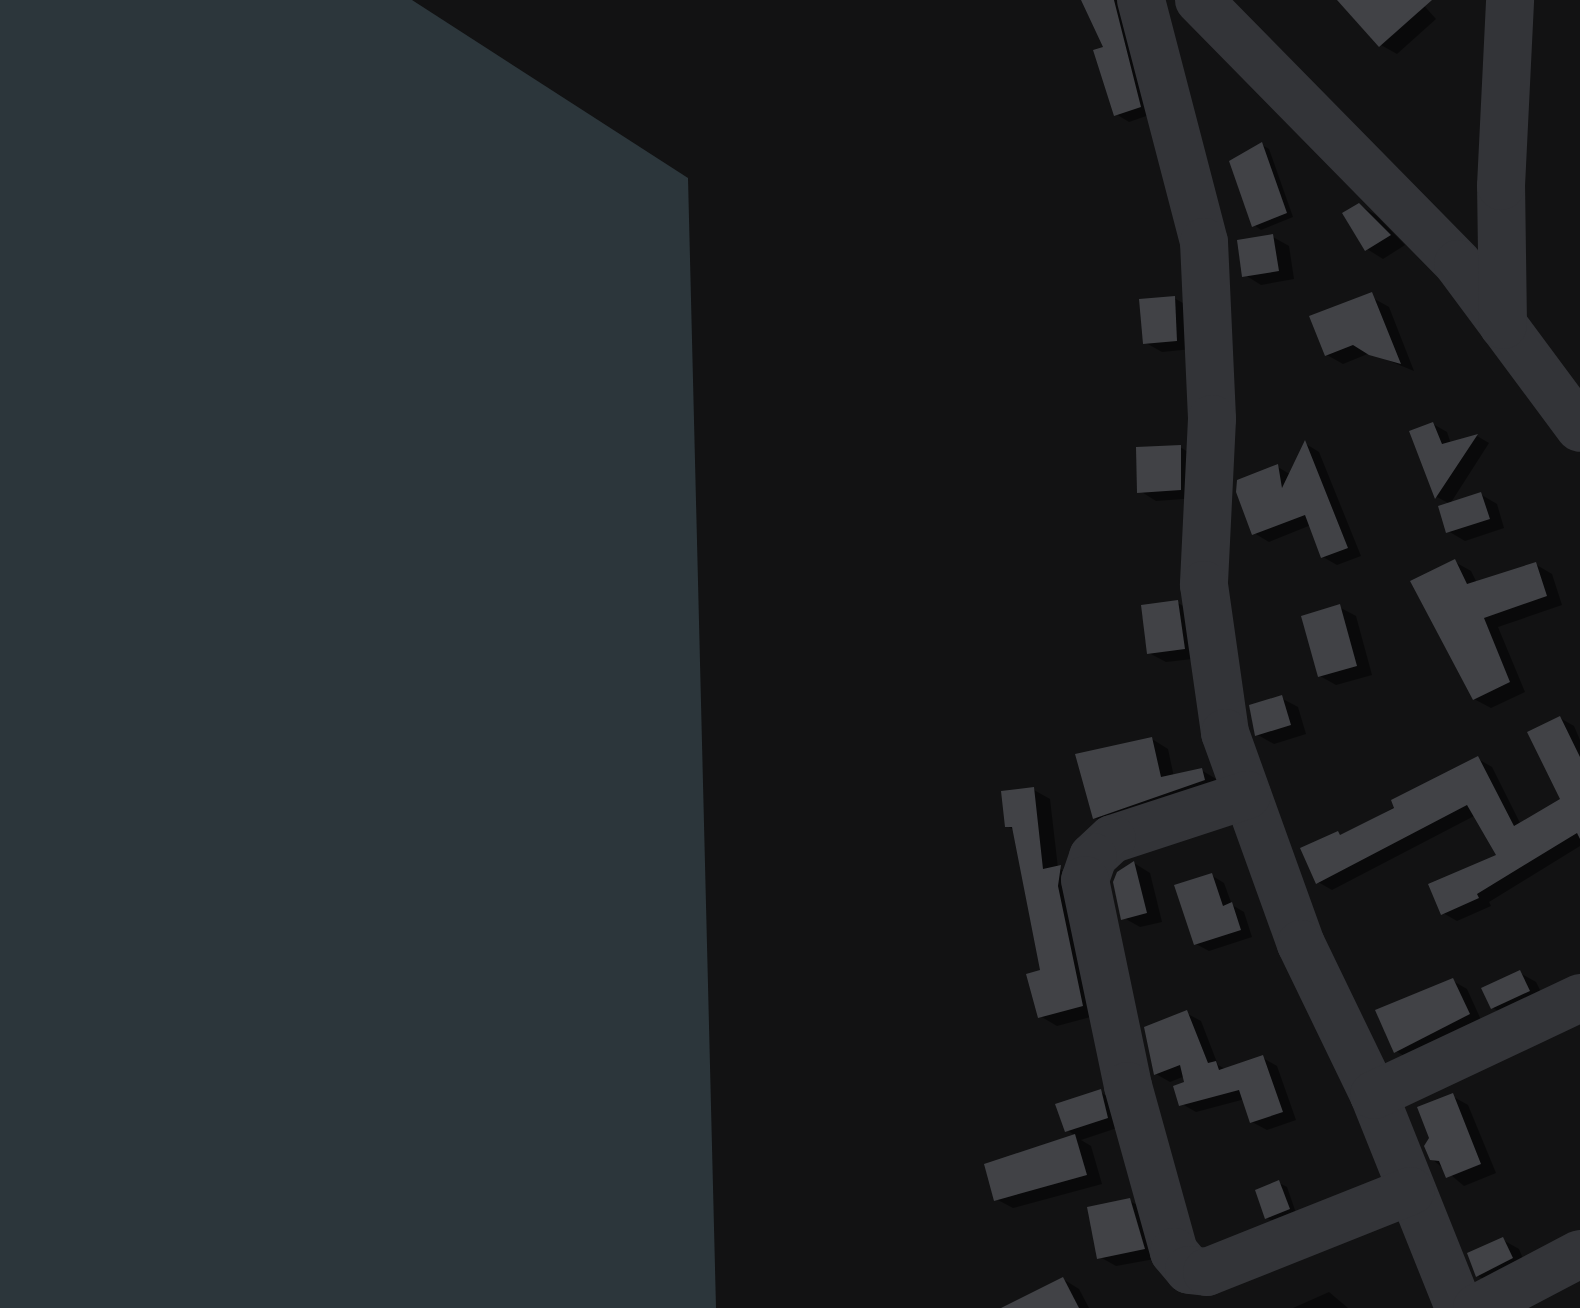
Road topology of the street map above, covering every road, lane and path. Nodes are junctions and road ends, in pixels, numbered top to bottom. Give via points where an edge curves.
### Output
1 (1141, 0) edge
2 (1199, 0) edge
3 (1510, 0) edge
4 (1502, 325) junction
5 (1580, 428) edge
6 (1247, 795) junction
7 (1580, 998) edge
8 (1374, 1095) junction
9 (1411, 1191) junction
10 (1580, 1254) edge
11 (1459, 1308) edge
12 (1477, 1308) edge

1 - 6 street via 1204,242 1212,419 1204,585 1225,733
2 - 4 street via 1458,264
3 - 4 street
4 - 5 street
6 - 8 street via 1301,944
6 - 9 street via 1112,839 1092,857 1085,880 1128,1086 1174,1252 1189,1270 1207,1272
7 - 8 street
8 - 9 street
9 - 11 street
10 - 12 street

